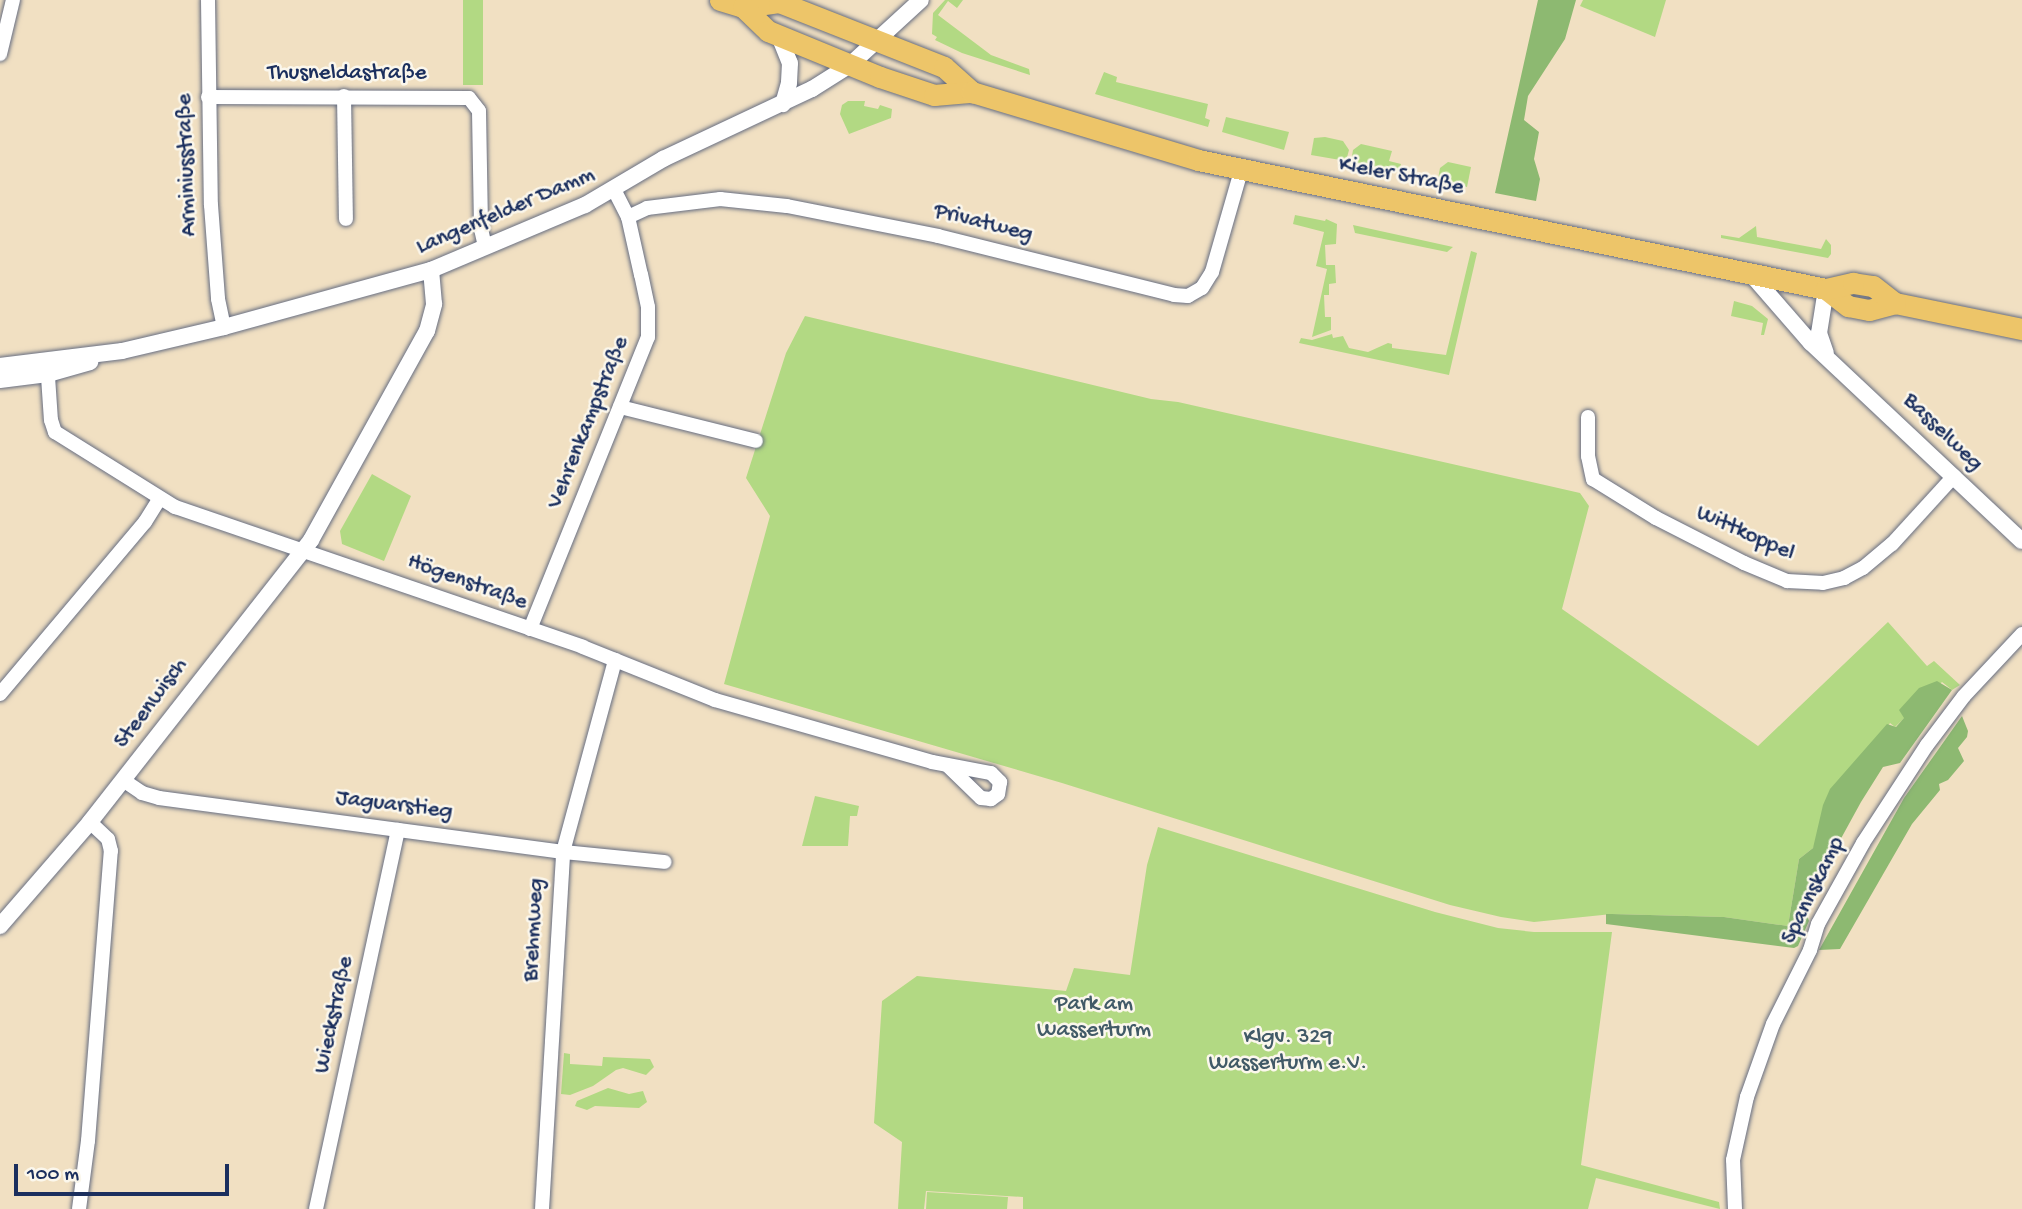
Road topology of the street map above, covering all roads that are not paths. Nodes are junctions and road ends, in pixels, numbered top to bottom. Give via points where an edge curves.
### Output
1 (13, 0) edge
2 (208, 0) edge
3 (719, 0) edge
4 (920, 0) edge
5 (743, 6) junction
6 (779, 36) junction
7 (877, 42) junction
8 (0, 54) edge
9 (850, 65) junction
10 (972, 92) junction
11 (344, 96) junction
12 (208, 97) junction
13 (783, 104) junction
14 (1241, 171) junction
15 (614, 190) junction
16 (628, 217) junction
17 (346, 219) dead end
18 (485, 246) junction
19 (431, 270) junction
20 (1751, 274) junction
21 (1826, 289) junction
22 (224, 327) junction
23 (2022, 329) edge
24 (1830, 358) junction
25 (0, 366) edge
26 (48, 367) junction
27 (0, 380) edge
28 (620, 407) junction
29 (1588, 417) dead end
30 (756, 441) dead end
31 (1954, 476) junction
32 (160, 498) junction
33 (2022, 541) edge
34 (302, 553) junction
35 (530, 629) junction
36 (2022, 634) edge
37 (615, 660) junction
38 (0, 694) edge
39 (947, 765) dead end
40 (122, 780) junction
41 (90, 822) junction
42 (398, 830) junction
43 (563, 852) junction
44 (665, 862) dead end
45 (0, 926) edge
46 (79, 1209) edge
47 (316, 1209) edge
48 (542, 1209) edge
49 (1735, 1209) edge

1 - 8 street
2 - 12 street, Arminiusstraße
3 - 5 main road, Kieler Straße
4 - 7 street, Langenfelder Damm
5 - 6 main road, Kieler Straße
5 - 7 main road, Kieler Straße via 779,2
6 - 9 main road, Kieler Straße
6 - 13 street via 790,63
7 - 9 street, Langenfelder Damm
7 - 10 main road, Kieler Straße via 944,67
9 - 10 main road, Kieler Straße via 934,95
9 - 13 street, Langenfelder Damm
10 - 14 main road, Kieler Straße
11 - 12 street, Thusneldastraße
11 - 17 street
11 - 18 street, Thusneldastraße via 461,96 474,102 479,111
12 - 22 street, Arminiusstraße via 212,216
13 - 15 street, Langenfelder Damm via 663,159
14 - 16 street, Privatweg via 1207,283 1182,296 787,206 720,199 646,208
14 - 20 main road, Kieler Straße
15 - 16 street, Vehrenkampstraße
15 - 18 street, Langenfelder Damm
16 - 28 street, Vehrenkampstraße via 649,331
18 - 19 street, Langenfelder Damm
19 - 22 street, Langenfelder Damm
19 - 34 street, Steenwisch via 434,304 427,331
20 - 21 main road, Kieler Straße
20 - 24 street, Basselweg via 1811,343
21 - 23 main road, Kieler Straße via 1848,306 1869,310 1895,303
21 - 24 street, Basselweg via 1819,333
22 - 26 street, Langenfelder Damm
24 - 31 street, Basselweg
25 - 26 street, Langenfelder Damm
26 - 27 street, Langenfelder Damm
26 - 32 street, Högenstraße via 55,432
28 - 30 street
28 - 35 street, Vehrenkampstraße
29 - 31 street, Wittkoppel via 1593,479 1656,518 1787,581 1823,583 1863,568 1892,544
31 - 33 street, Basselweg
32 - 34 street, Högenstraße via 183,511
32 - 38 street via 145,523
34 - 35 street, Högenstraße
34 - 40 street, Steenwisch
35 - 37 street, Högenstraße
36 - 49 street, Spannskamp via 1968,691 1927,745 1863,842 1818,924 1773,1024 1747,1097 1733,1160
37 - 39 street, Högenstraße via 762,715
37 - 43 street, Brehmweg
40 - 41 street, Steenwisch
40 - 42 street, Jaguarstieg via 159,798
41 - 45 street, Steenwisch
41 - 46 street via 108,839 111,851
42 - 43 street, Jaguarstieg
42 - 47 street, Wieckstraße
43 - 44 street, Jaguarstieg
43 - 48 street, Brehmweg

